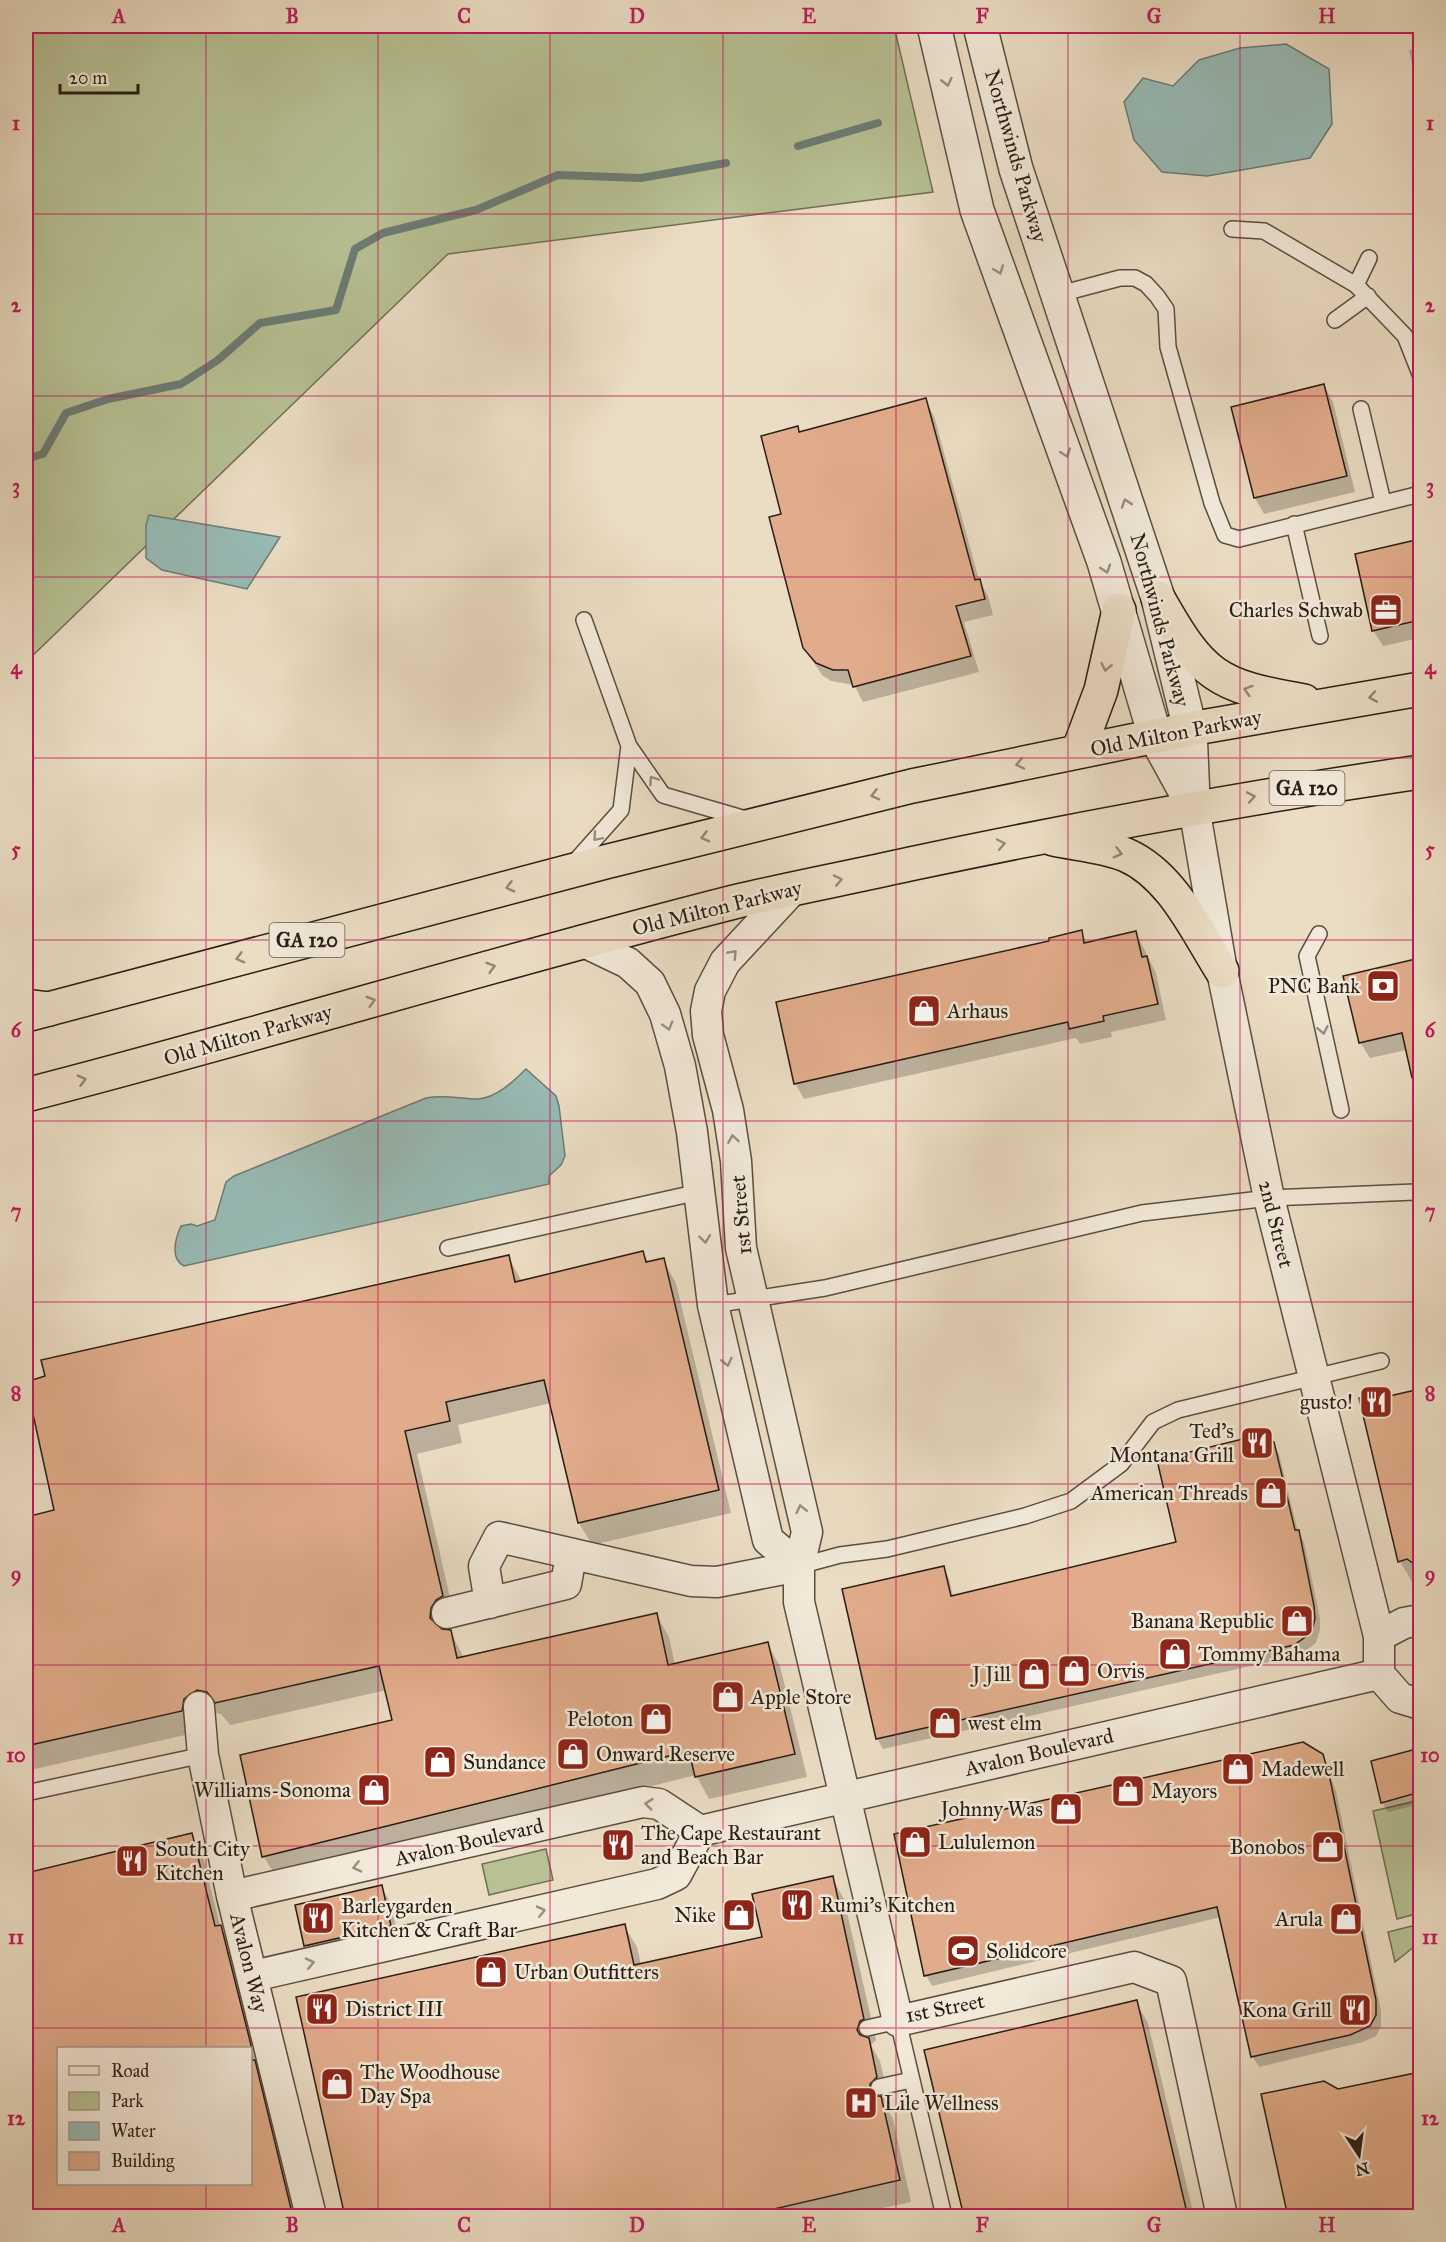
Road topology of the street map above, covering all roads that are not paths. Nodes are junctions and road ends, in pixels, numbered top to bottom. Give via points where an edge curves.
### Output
1 (934, 26) edge
2 (980, 26) edge
3 (1232, 229) dead end
4 (1370, 258) dead end
5 (1356, 285) junction
6 (1056, 295) junction
7 (1368, 296) junction
8 (1335, 320) dead end
9 (1414, 336) edge
10 (1420, 374) edge
11 (1361, 409) dead end
12 (1420, 494) edge
13 (1383, 502) junction
14 (1294, 524) junction
15 (1158, 598) junction
16 (1119, 610) junction
17 (584, 620) dead end
18 (1320, 636) dead end
19 (1420, 689) edge
20 (1326, 705) junction
21 (1190, 729) junction
22 (1155, 736) junction
23 (629, 746) junction
24 (1078, 753) junction
25 (1420, 772) edge
26 (1194, 807) junction
27 (762, 824) junction
28 (1040, 836) junction
29 (566, 872) junction
30 (792, 890) junction
31 (1319, 934) dead end
32 (582, 941) junction
33 (1222, 971) junction
34 (33, 1010) edge
35 (26, 1095) edge
36 (1341, 1110) dead end
37 (699, 1192) junction
38 (1415, 1192) dead end
39 (1269, 1198) junction
40 (448, 1248) dead end
41 (753, 1300) junction
42 (713, 1305) junction
43 (1381, 1361) dead end
44 (1314, 1376) junction
45 (571, 1555) junction
46 (799, 1566) junction
47 (490, 1603) junction
48 (447, 1613) dead end
49 (1420, 1620) edge
50 (1379, 1636) junction
51 (1379, 1674) junction
52 (1420, 1704) edge
53 (199, 1707) dead end
54 (203, 1755) junction
55 (26, 1793) edge
56 (843, 1798) junction
57 (700, 1831) junction
58 (232, 1896) junction
59 (253, 1976) junction
60 (898, 2021) junction
61 (867, 2028) dead end
62 (911, 2080) junction
63 (879, 2087) dead end
64 (311, 2217) edge
65 (944, 2217) edge
66 (1222, 2217) edge

1 -> 16 street, Northwinds Parkway via 977,210 1067,454
2 - 6 street, Northwinds Parkway via 1016,169
3 - 5 lane via 1264,231
4 - 5 lane
5 - 7 lane
6 - 14 lane via 1120,278 1135,278 1146,284 1166,309 1168,347 1212,503 1225,535 1239,539
15 -> 6 street, Northwinds Parkway
7 - 8 lane
7 - 9 lane
9 - 10 lane
11 - 13 lane
12 - 13 lane
13 - 14 lane
14 - 18 lane
20 -> 15 highway via 1257,693 1226,682 1200,663
15 - 21 street, Northwinds Parkway
16 - 22 street, Northwinds Parkway
16 -> 24 highway via 1101,690
17 - 23 lane
19 -> 20 highway, Old Milton Parkway / GA 120
20 - 21 highway, Old Milton Parkway / GA 120
21 - 22 highway, Old Milton Parkway / GA 120
21 - 26 street, Northwinds Parkway
22 - 24 highway, Old Milton Parkway / GA 120
22 - 26 street, Northwinds Parkway
27 -> 23 lane via 663,795
23 -> 29 lane via 621,810
24 -> 27 highway, Old Milton Parkway / GA 120 via 912,786
26 -> 25 highway, Old Milton Parkway / GA 120
26 - 28 highway, Old Milton Parkway / GA 120
26 - 33 street, 2nd Street
27 -> 29 highway, Old Milton Parkway / GA 120
30 -> 28 highway, Old Milton Parkway / GA 120
28 -> 33 highway via 1125,854 1153,870
29 -> 34 highway, Old Milton Parkway / GA 120
30 - 32 highway, Old Milton Parkway / GA 120
41 -> 30 street, 1st Street via 741,1248 736,1161 728,1110 708,1035 706,1011 710,991 725,962
31 -> 36 lane via 1307,956
35 -> 32 highway, Old Milton Parkway / GA 120 via 195,1052
32 -> 37 street, 1st Street via 628,963 650,982 659,999 680,1066
33 - 39 street, 2nd Street
37 - 40 lane
37 -> 42 street, 1st Street
38 - 39 lane
39 - 41 lane via 1142,1213 825,1288
39 - 44 street, 2nd Street
41 - 42 lane
46 -> 41 street, 1st Street via 807,1532
42 -> 46 street, 1st Street via 768,1540
43 - 44 lane
44 - 46 lane via 1178,1410 1153,1422 1121,1464 1071,1501 887,1549 840,1555
44 - 50 street, 2nd Street
45 - 46 street via 691,1581 717,1582
45 - 47 street via 566,1584
45 - 47 street via 499,1537 484,1566
46 - 56 street, 1st Street via 799,1602
47 - 48 street
49 - 50 street via 1404,1623
50 - 51 street
51 - 52 street via 1400,1698
51 - 56 street, Avalon Boulevard
53 - 54 street, Avalon Way
54 - 55 lane
54 - 58 street, Avalon Way
56 - 57 street, Avalon Boulevard
56 - 60 street, 1st Street
57 -> 58 street, Avalon Boulevard via 659,1804 643,1802
59 -> 57 street via 657,1884 676,1875
58 - 59 street, Avalon Way
59 - 64 street, Avalon Way
60 - 61 lane
60 - 62 lane
60 - 66 street, 1st Street via 1134,1967 1171,1981
62 - 63 lane
62 - 65 lane

